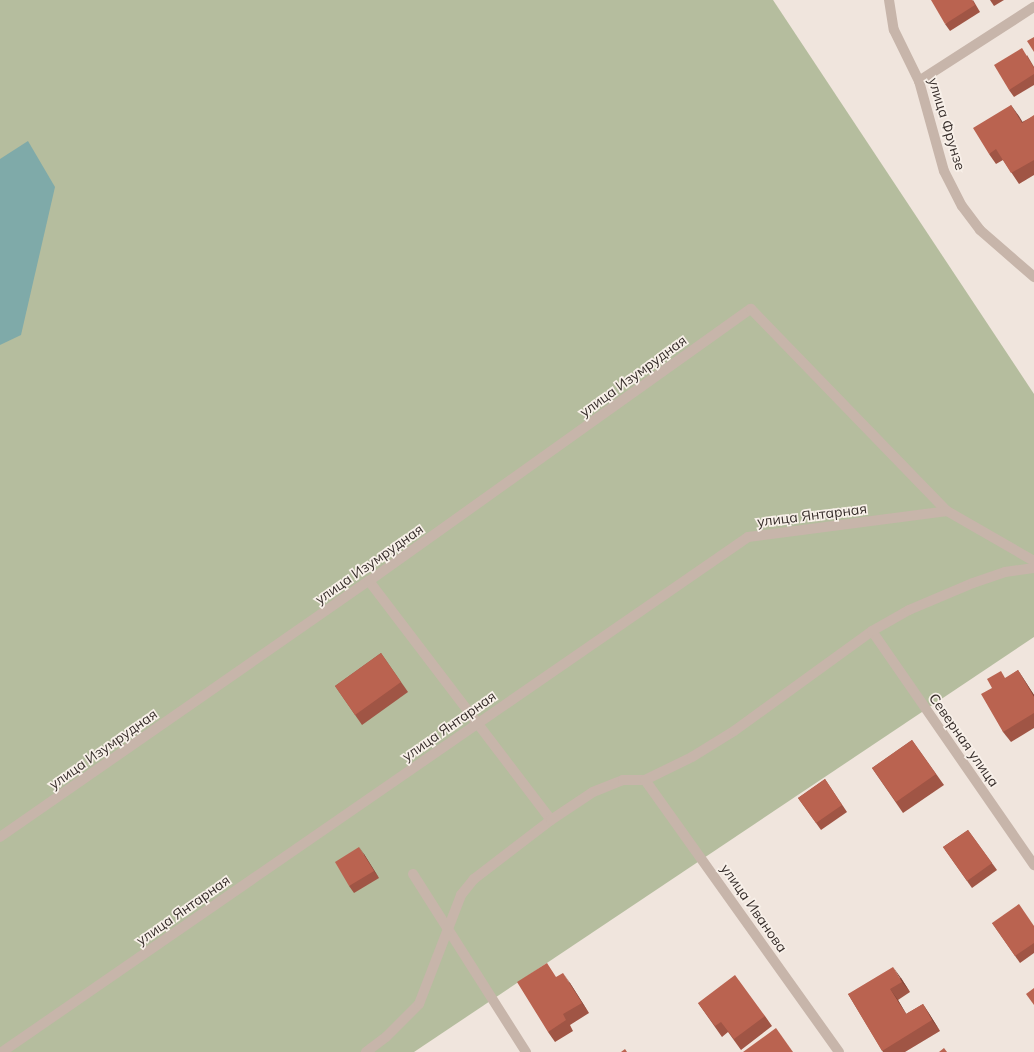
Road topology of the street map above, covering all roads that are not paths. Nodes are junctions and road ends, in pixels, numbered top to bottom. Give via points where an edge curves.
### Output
1 (889, 0) edge
2 (1034, 7) edge
3 (919, 80) junction
4 (1034, 276) edge
5 (947, 511) junction
6 (1034, 561) edge
7 (1034, 568) edge
8 (369, 582) junction
9 (872, 632) junction
10 (478, 724) junction
11 (645, 780) junction
12 (551, 820) junction
13 (0, 837) edge
14 (1034, 865) edge
15 (413, 874) dead end
16 (450, 930) junction
17 (2, 1052) edge
18 (366, 1052) edge
19 (526, 1052) edge
20 (839, 1052) edge

1 - 3 street, улица Фрунзе via 894,30
2 - 3 street
3 - 4 street, улица Фрунзе via 944,171 962,206 980,230
5 - 6 street
5 - 8 street, улица Изумрудная via 751,308
5 - 10 street, улица Янтарная via 748,537
7 - 9 street via 1005,572 966,585 909,610
8 - 10 street
8 - 13 street, улица Изумрудная
9 - 11 street via 734,731 692,757
9 - 14 street, Северная улица
10 - 12 street
10 - 17 street, улица Янтарная
11 - 12 street via 623,780 592,792
11 - 20 street, улица Иванова
12 - 16 street via 474,879 461,895
15 - 16 street
16 - 18 street via 419,1004 386,1037
16 - 19 street

